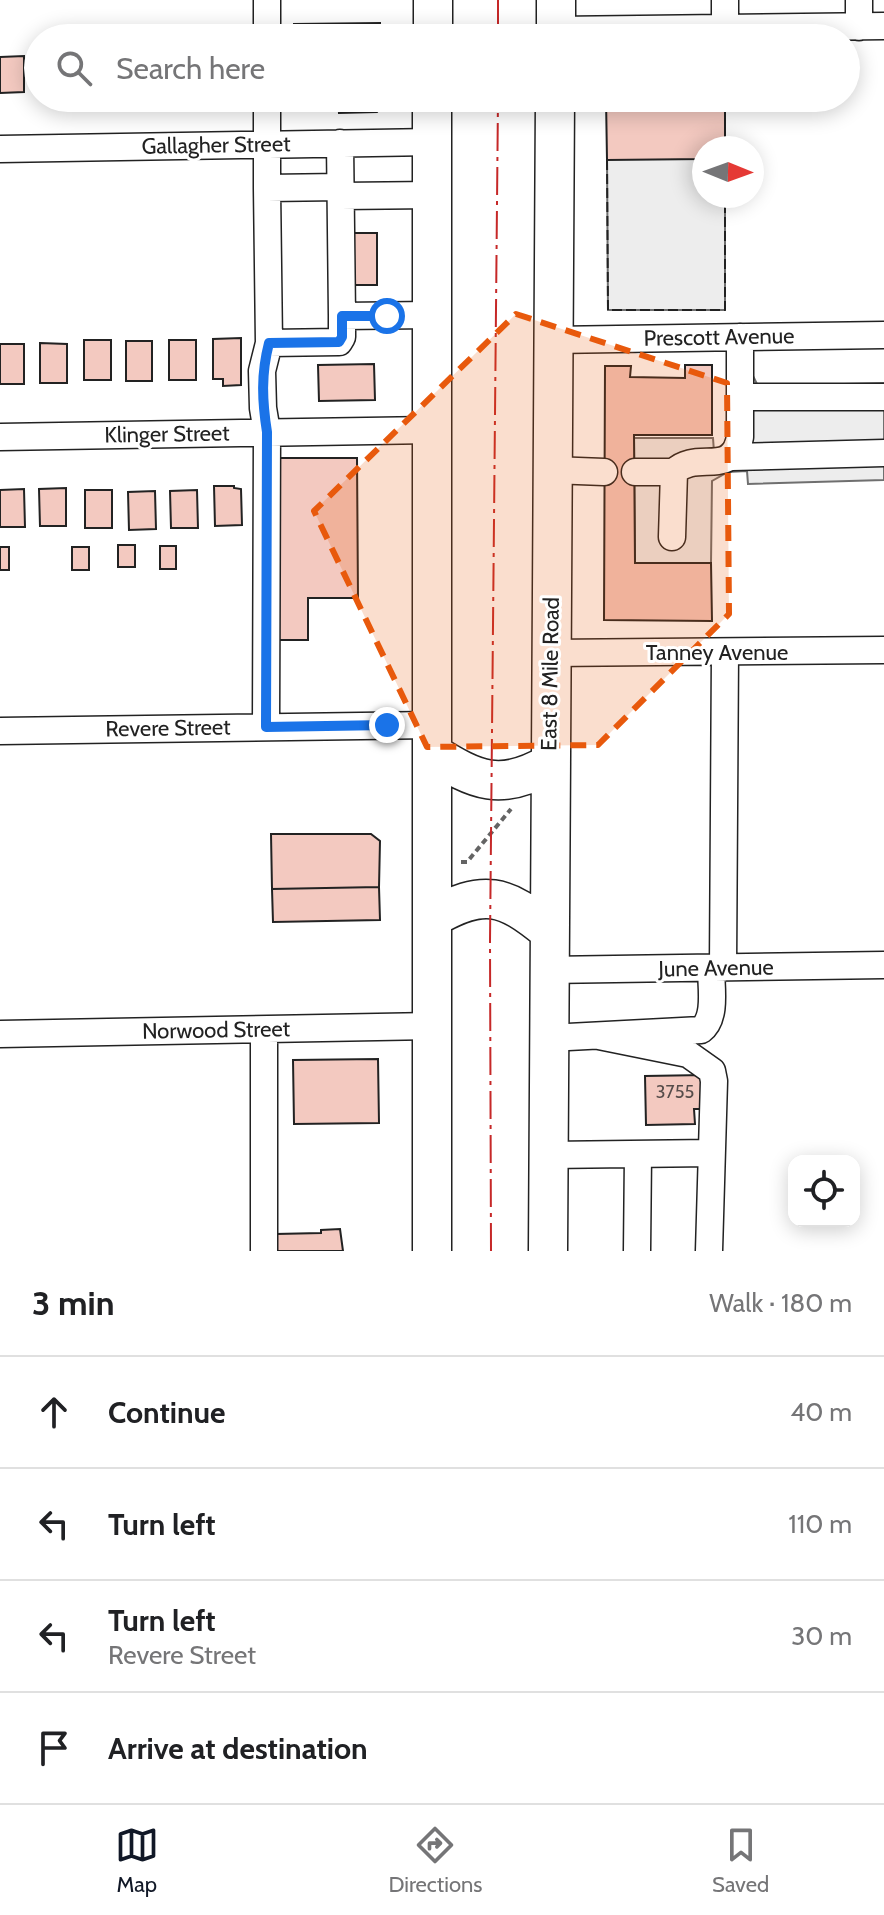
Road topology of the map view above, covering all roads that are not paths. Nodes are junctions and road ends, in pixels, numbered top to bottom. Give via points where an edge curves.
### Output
1 (267, 0) edge
2 (433, 0) edge
3 (725, 0) edge
4 (859, 0) edge
5 (267, 24) edge
6 (433, 24) edge
7 (725, 24) edge
8 (872, 26) edge
9 (267, 112) edge
10 (432, 112) edge
11 (555, 112) edge
12 (432, 142) junction
13 (340, 143) junction
14 (267, 144) junction
15 (0, 149) edge
16 (267, 188) junction
17 (341, 191) junction
18 (432, 195) junction
19 (431, 315) junction
20 (342, 316) junction
21 (884, 335) edge
22 (740, 337) junction
23 (553, 340) junction
24 (269, 343) junction
25 (740, 397) junction
26 (884, 397) edge
27 (431, 430) junction
28 (267, 432) junction
29 (0, 437) edge
30 (884, 453) edge
31 (732, 457) junction
32 (552, 470) junction
33 (604, 472) dead end
34 (635, 472) dead end
35 (674, 472) junction
36 (672, 537) dead end
37 (884, 650) edge
38 (725, 652) junction
39 (551, 653) junction
40 (266, 727) junction
41 (0, 731) edge
42 (432, 739) junction
43 (549, 764) junction
44 (432, 918) junction
45 (549, 931) junction
46 (884, 965) edge
47 (717, 968) junction
48 (548, 970) junction
49 (432, 1026) junction
50 (264, 1030) junction
51 (0, 1034) edge
52 (599, 1036) junction
53 (549, 1038) junction
54 (711, 1153) junction
55 (549, 1155) junction
56 (638, 1155) junction
57 (264, 1251) edge
58 (432, 1251) edge
59 (548, 1251) edge
60 (637, 1251) edge
61 (709, 1251) edge

1 - 5 street
2 - 6 highway
3 - 7 street
4 - 8 street
9 - 14 street
10 - 12 highway
11 - 23 highway, East 8 Mile Road
12 - 13 street, Gallagher Street
12 - 18 highway
13 - 14 street, Gallagher Street
13 - 17 street
14 - 15 street, Gallagher Street
14 - 16 street
16 - 17 street
16 - 24 street
17 - 18 street
17 - 20 street
18 - 19 highway
19 - 20 street
19 - 27 highway
20 - 24 street via 339,342
21 - 22 street, Prescott Avenue
22 - 23 street, Prescott Avenue
22 - 25 street
23 - 32 highway, East 8 Mile Road
24 - 28 street via 262,371
25 - 26 street
25 - 31 street via 740,437
27 - 28 street, Klinger Street
27 - 42 highway
28 - 29 street, Klinger Street
28 - 40 street
30 - 31 street
31 - 35 street via 690,462
32 - 33 street
32 - 39 highway, East 8 Mile Road
34 - 35 street
35 - 36 street
37 - 38 street, Tanney Avenue
38 - 39 street, Tanney Avenue
38 - 47 street
39 - 43 highway, East 8 Mile Road
40 - 41 street, Revere Street
40 - 42 street, Revere Street
42 - 43 highway via 463,773 497,782 530,775
42 - 44 highway
43 - 45 highway, East 8 Mile Road
44 - 45 highway via 490,897 522,909
44 - 49 highway
45 - 48 highway, East 8 Mile Road
46 - 47 street, June Avenue
47 - 48 street, June Avenue
47 - 52 street via 711,1017 701,1030
48 - 53 highway, East 8 Mile Road
49 - 50 street, Norwood Street
49 - 58 highway
50 - 51 street, Norwood Street
50 - 57 street
52 - 53 street
52 - 54 street via 688,1054 712,1071
53 - 55 highway, East 8 Mile Road
54 - 56 street
54 - 61 street
55 - 56 street
55 - 59 highway, East 8 Mile Road
56 - 60 street

